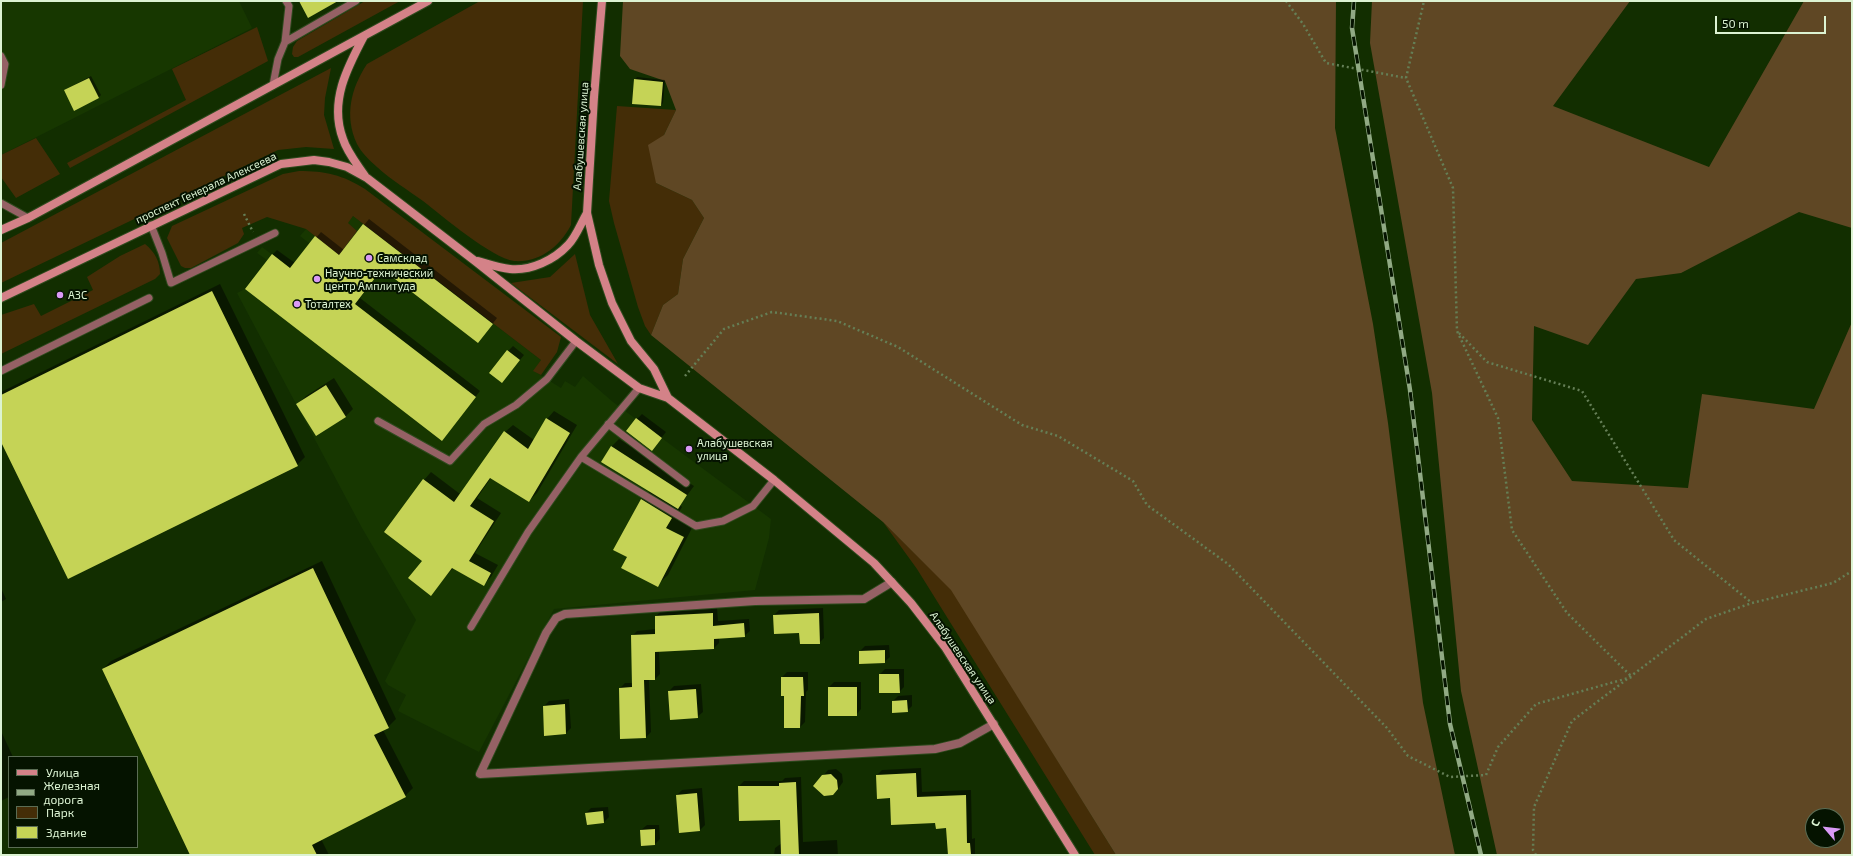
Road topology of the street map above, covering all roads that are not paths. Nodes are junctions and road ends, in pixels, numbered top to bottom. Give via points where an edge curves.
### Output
1 (286, 1) edge
2 (356, 1) edge
3 (428, 1) edge
4 (601, 3) edge
5 (365, 35) junction
6 (285, 42) junction
7 (1, 56) edge
8 (1, 85) edge
9 (273, 85) junction
10 (367, 178) junction
11 (1, 203) edge
12 (587, 213) junction
13 (28, 218) junction
14 (151, 225) junction
15 (1, 230) edge
16 (275, 233) dead end
17 (475, 261) junction
18 (1, 298) edge
19 (149, 298) dead end
20 (576, 341) junction
21 (1, 371) edge
22 (639, 388) junction
23 (668, 398) junction
24 (378, 421) dead end
25 (608, 424) junction
26 (581, 457) junction
27 (774, 480) junction
28 (686, 483) dead end
29 (892, 582) junction
30 (470, 627) dead end
31 (994, 724) junction
32 (1074, 855) edge

1 - 6 lane via 289,6
2 - 6 lane
3 - 5 street
4 - 12 street, Алабушевская улица
5 - 9 street
5 - 10 street via 349,64 341,87 338,122 350,154
6 - 9 lane via 278,59
7 - 8 lane via 5,64
9 - 13 street
10 - 14 street, проспект Генерала Алексеева via 347,167 329,162 281,164
10 - 17 street, проспект Генерала Алексеева
11 - 13 lane
12 - 17 street via 569,244 556,256 539,264 525,269 510,269
12 - 23 street, Алабушевская улица via 599,265 612,303 630,341 654,369
13 - 15 street
14 - 16 lane via 171,283
14 - 18 street, проспект Генерала Алексеева
17 - 20 street, Алабушевская улица
19 - 21 lane
20 - 22 street, Алабушевская улица
20 - 24 lane via 547,379 516,405 484,424 450,461
22 - 23 street, Алабушевская улица
22 - 25 lane
23 - 27 street, Алабушевская улица
25 - 26 lane
25 - 28 lane
26 - 27 lane via 696,526 723,521 753,506
26 - 30 lane via 528,532
27 - 29 street, Алабушевская улица via 838,532
29 - 31 street, Алабушевская улица via 945,647
29 - 31 street via 864,599 755,601 565,614 556,618 546,633 480,774 935,750 971,738
31 - 32 street, Алабушевская улица

